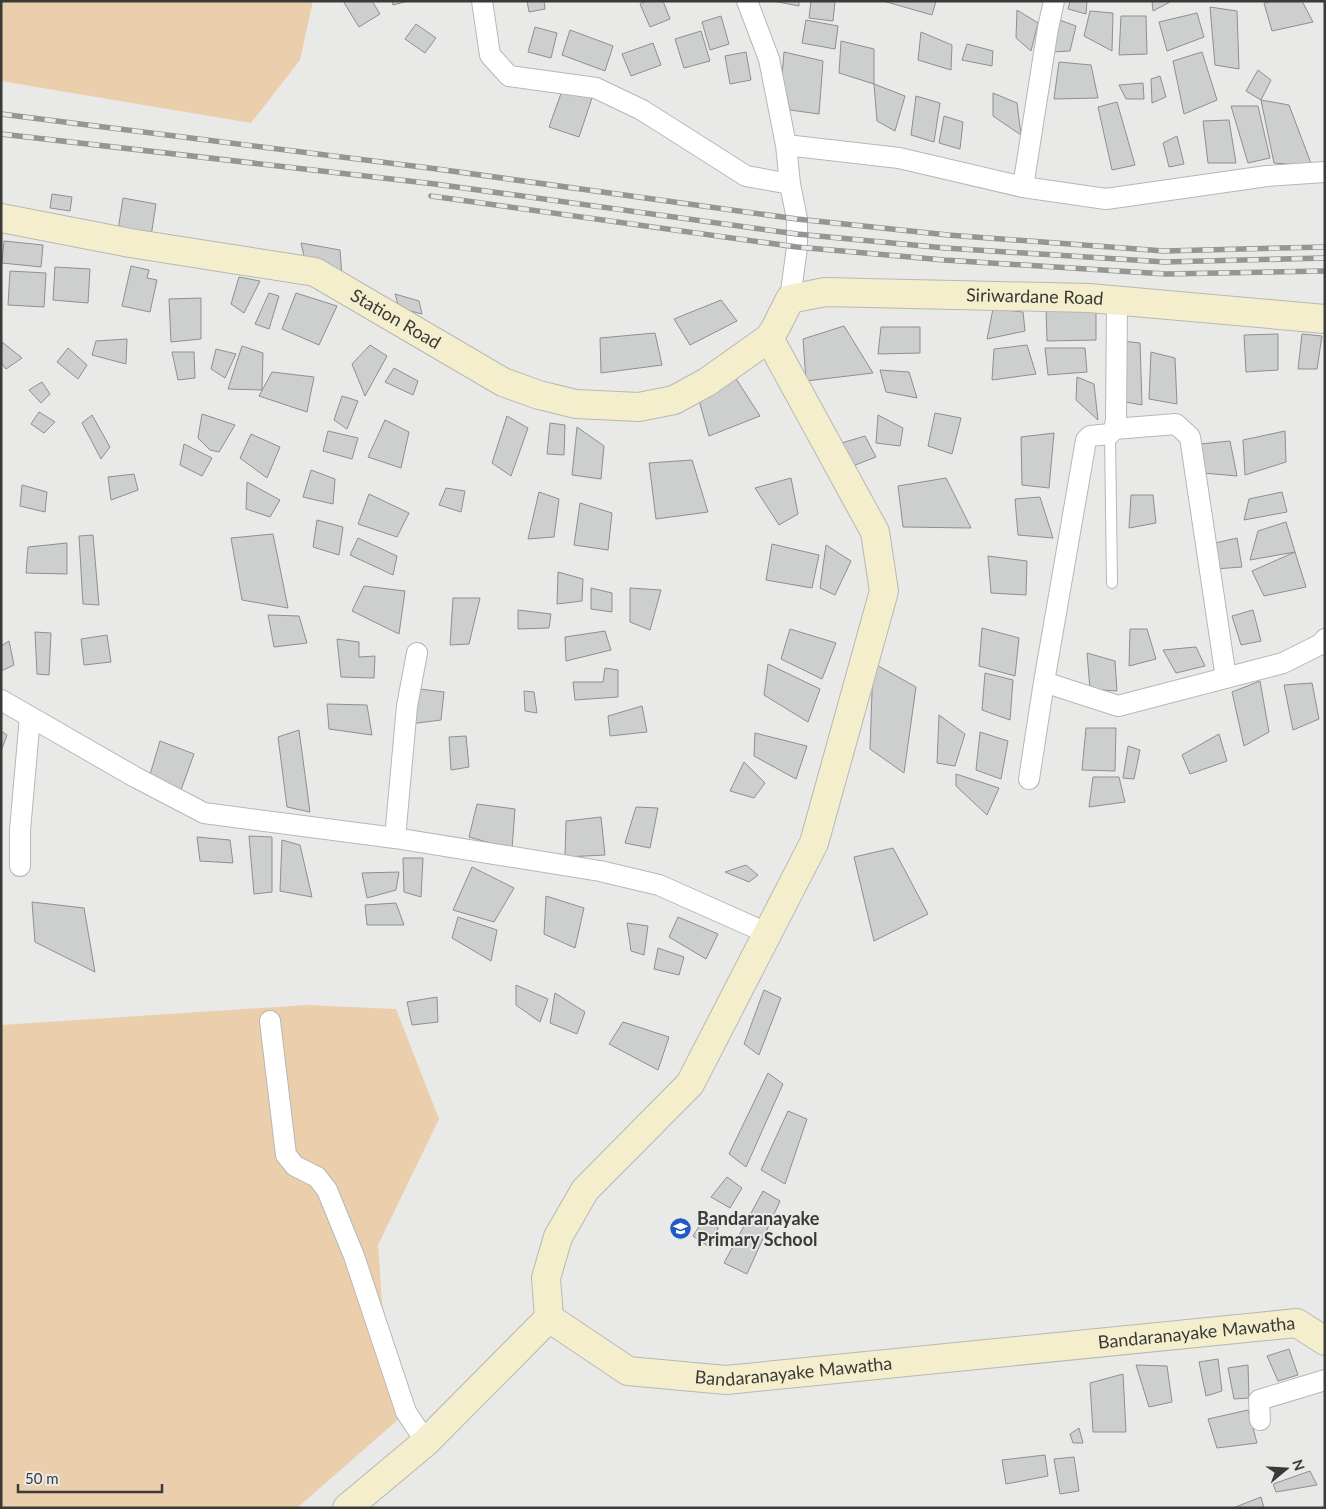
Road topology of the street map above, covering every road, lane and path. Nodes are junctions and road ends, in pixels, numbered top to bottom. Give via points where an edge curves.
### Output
1 (482, 1) edge
2 (747, 1) edge
3 (1054, 1) edge
4 (786, 145) junction
5 (1325, 172) edge
6 (790, 184) junction
7 (1024, 187) junction
8 (1, 218) edge
9 (790, 299) junction
10 (1117, 302) junction
11 (1325, 319) edge
12 (768, 338) junction
13 (1112, 431) junction
14 (1112, 583) dead end
15 (1325, 639) edge
16 (417, 652) dead end
17 (1226, 678) junction
18 (1044, 682) junction
19 (1, 700) edge
20 (30, 717) junction
21 (1029, 780) dead end
22 (395, 838) junction
23 (20, 866) dead end
24 (767, 933) junction
25 (270, 1021) dead end
26 (549, 1318) junction
27 (1325, 1341) edge
28 (1325, 1380) edge
29 (1260, 1420) dead end
30 (426, 1442) junction
31 (347, 1508) edge

1 - 6 street via 490,55 509,76 596,88 642,110 746,176
2 - 4 street via 769,59
3 - 7 street
4 - 6 street
4 - 7 street via 899,158
5 - 7 street via 1267,176 1106,199
6 - 9 street via 797,226
8 - 12 street, Station Road via 130,243 315,272 503,382 576,404 639,407 674,400 707,382
9 - 10 street, Siriwardane Road via 825,292 1089,298
9 - 12 street
10 - 11 street, Siriwardane Road
10 - 13 street via 1116,421
12 - 24 street via 875,532 884,591 814,843
13 - 14 lane
13 - 17 street via 1176,424 1190,437
13 - 18 street via 1086,440
15 - 17 street via 1283,664
16 - 22 street via 406,706
17 - 18 street via 1118,706
18 - 21 street
19 - 20 street
20 - 22 street via 204,812
20 - 23 street
22 - 24 street via 600,871 659,884
24 - 26 street via 690,1084 585,1190 558,1237 546,1278
25 - 30 street via 286,1155 295,1166 317,1177 327,1190 354,1256 406,1412
26 - 27 street, Bandaranayake Mawatha via 628,1371 726,1380 1298,1323
26 - 30 street
28 - 29 street via 1259,1400
30 - 31 street

